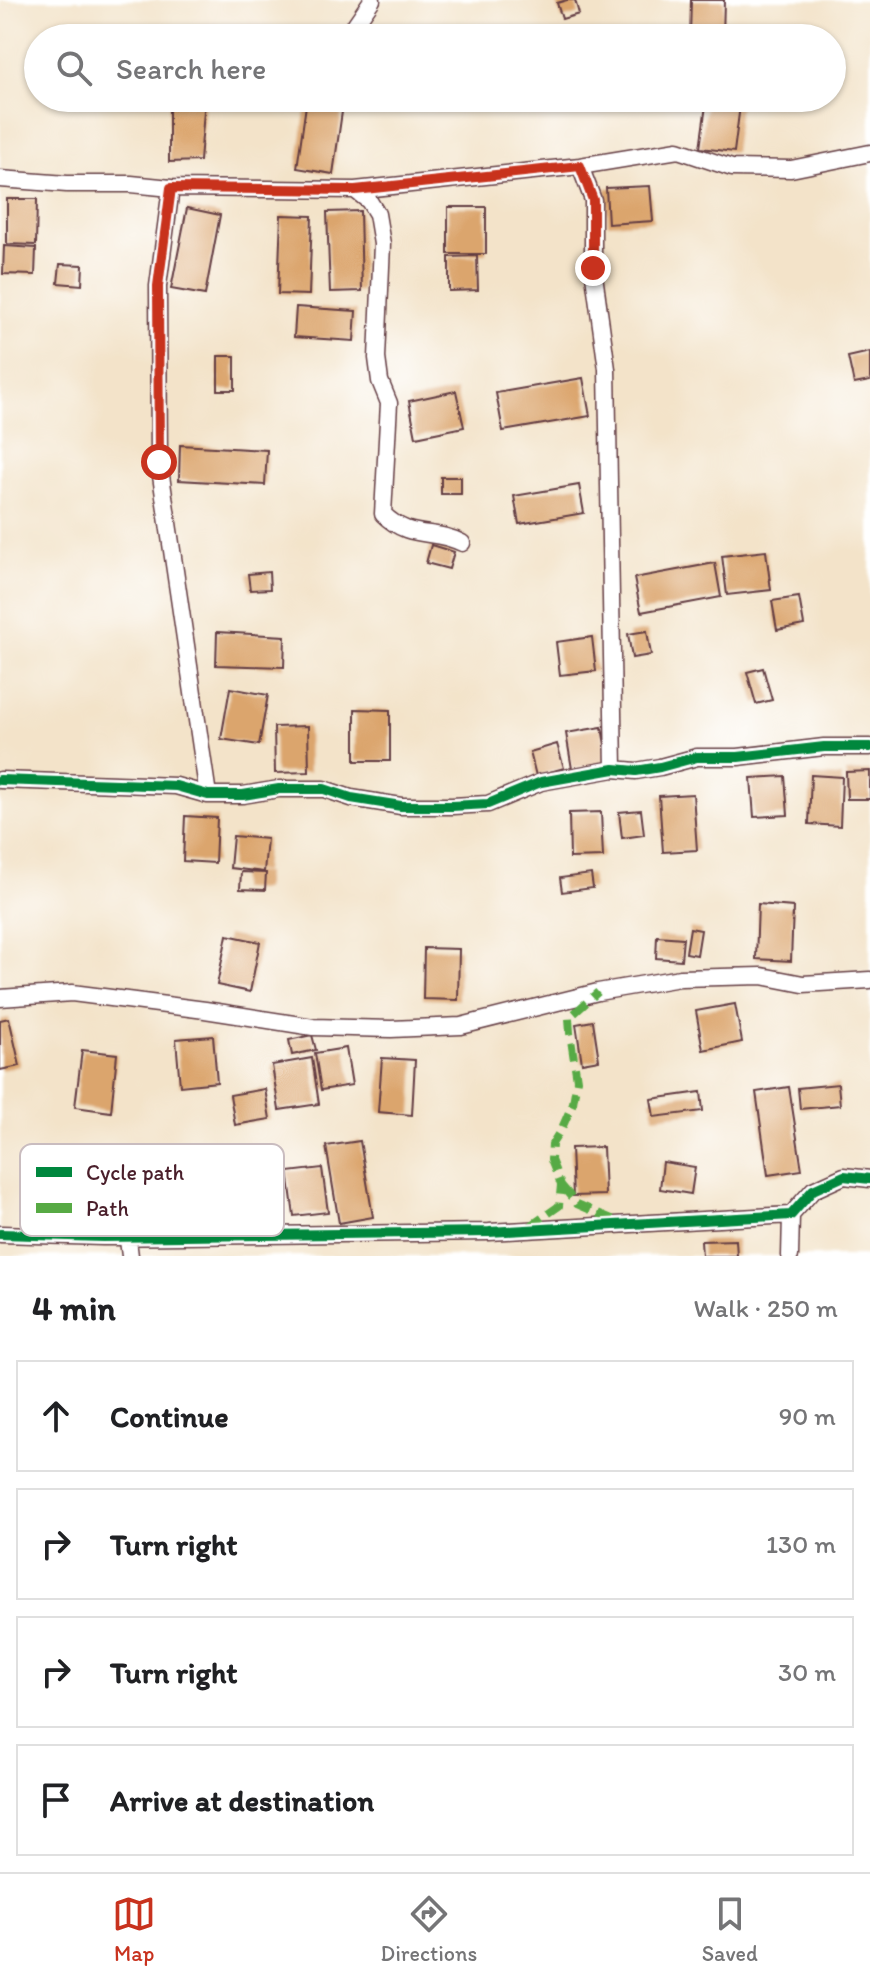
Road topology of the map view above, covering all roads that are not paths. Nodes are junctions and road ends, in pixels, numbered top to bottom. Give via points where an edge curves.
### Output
1 (372, 0) edge
2 (356, 24) edge
3 (870, 153) edge
4 (580, 166) junction
5 (0, 179) edge
6 (171, 188) junction
7 (355, 190) junction
8 (462, 543) dead end
9 (870, 747) edge
10 (614, 769) junction
11 (0, 780) edge
12 (208, 795) junction
13 (870, 980) edge
14 (0, 998) edge
15 (870, 1179) edge
16 (791, 1215) junction
17 (0, 1234) edge
18 (20, 1235) edge
19 (284, 1235) edge
20 (69, 1236) edge
21 (128, 1236) edge
22 (180, 1236) edge
23 (103, 1237) junction
24 (106, 1256) edge
25 (130, 1256) edge
26 (790, 1256) edge

1 - 2 street
3 - 4 street via 791,169 732,168 678,150
4 - 7 street
4 - 10 street via 593,200 593,268 607,369
5 - 6 street
6 - 7 street
6 - 12 street via 158,286 159,462
7 - 8 street via 377,214 382,244 377,358 389,403 383,514 410,532
9 - 10 street via 697,757 636,771
10 - 12 street via 541,782 488,804 401,806 324,789
11 - 12 street via 176,786
13 - 14 street via 803,984 762,976 680,978 461,1026 391,1029 313,1027 72,993
15 - 16 street via 844,1176 813,1190
16 - 19 street via 489,1232
16 - 26 street
17 - 18 street
20 - 23 street
21 - 25 street
22 - 23 street
23 - 24 street

